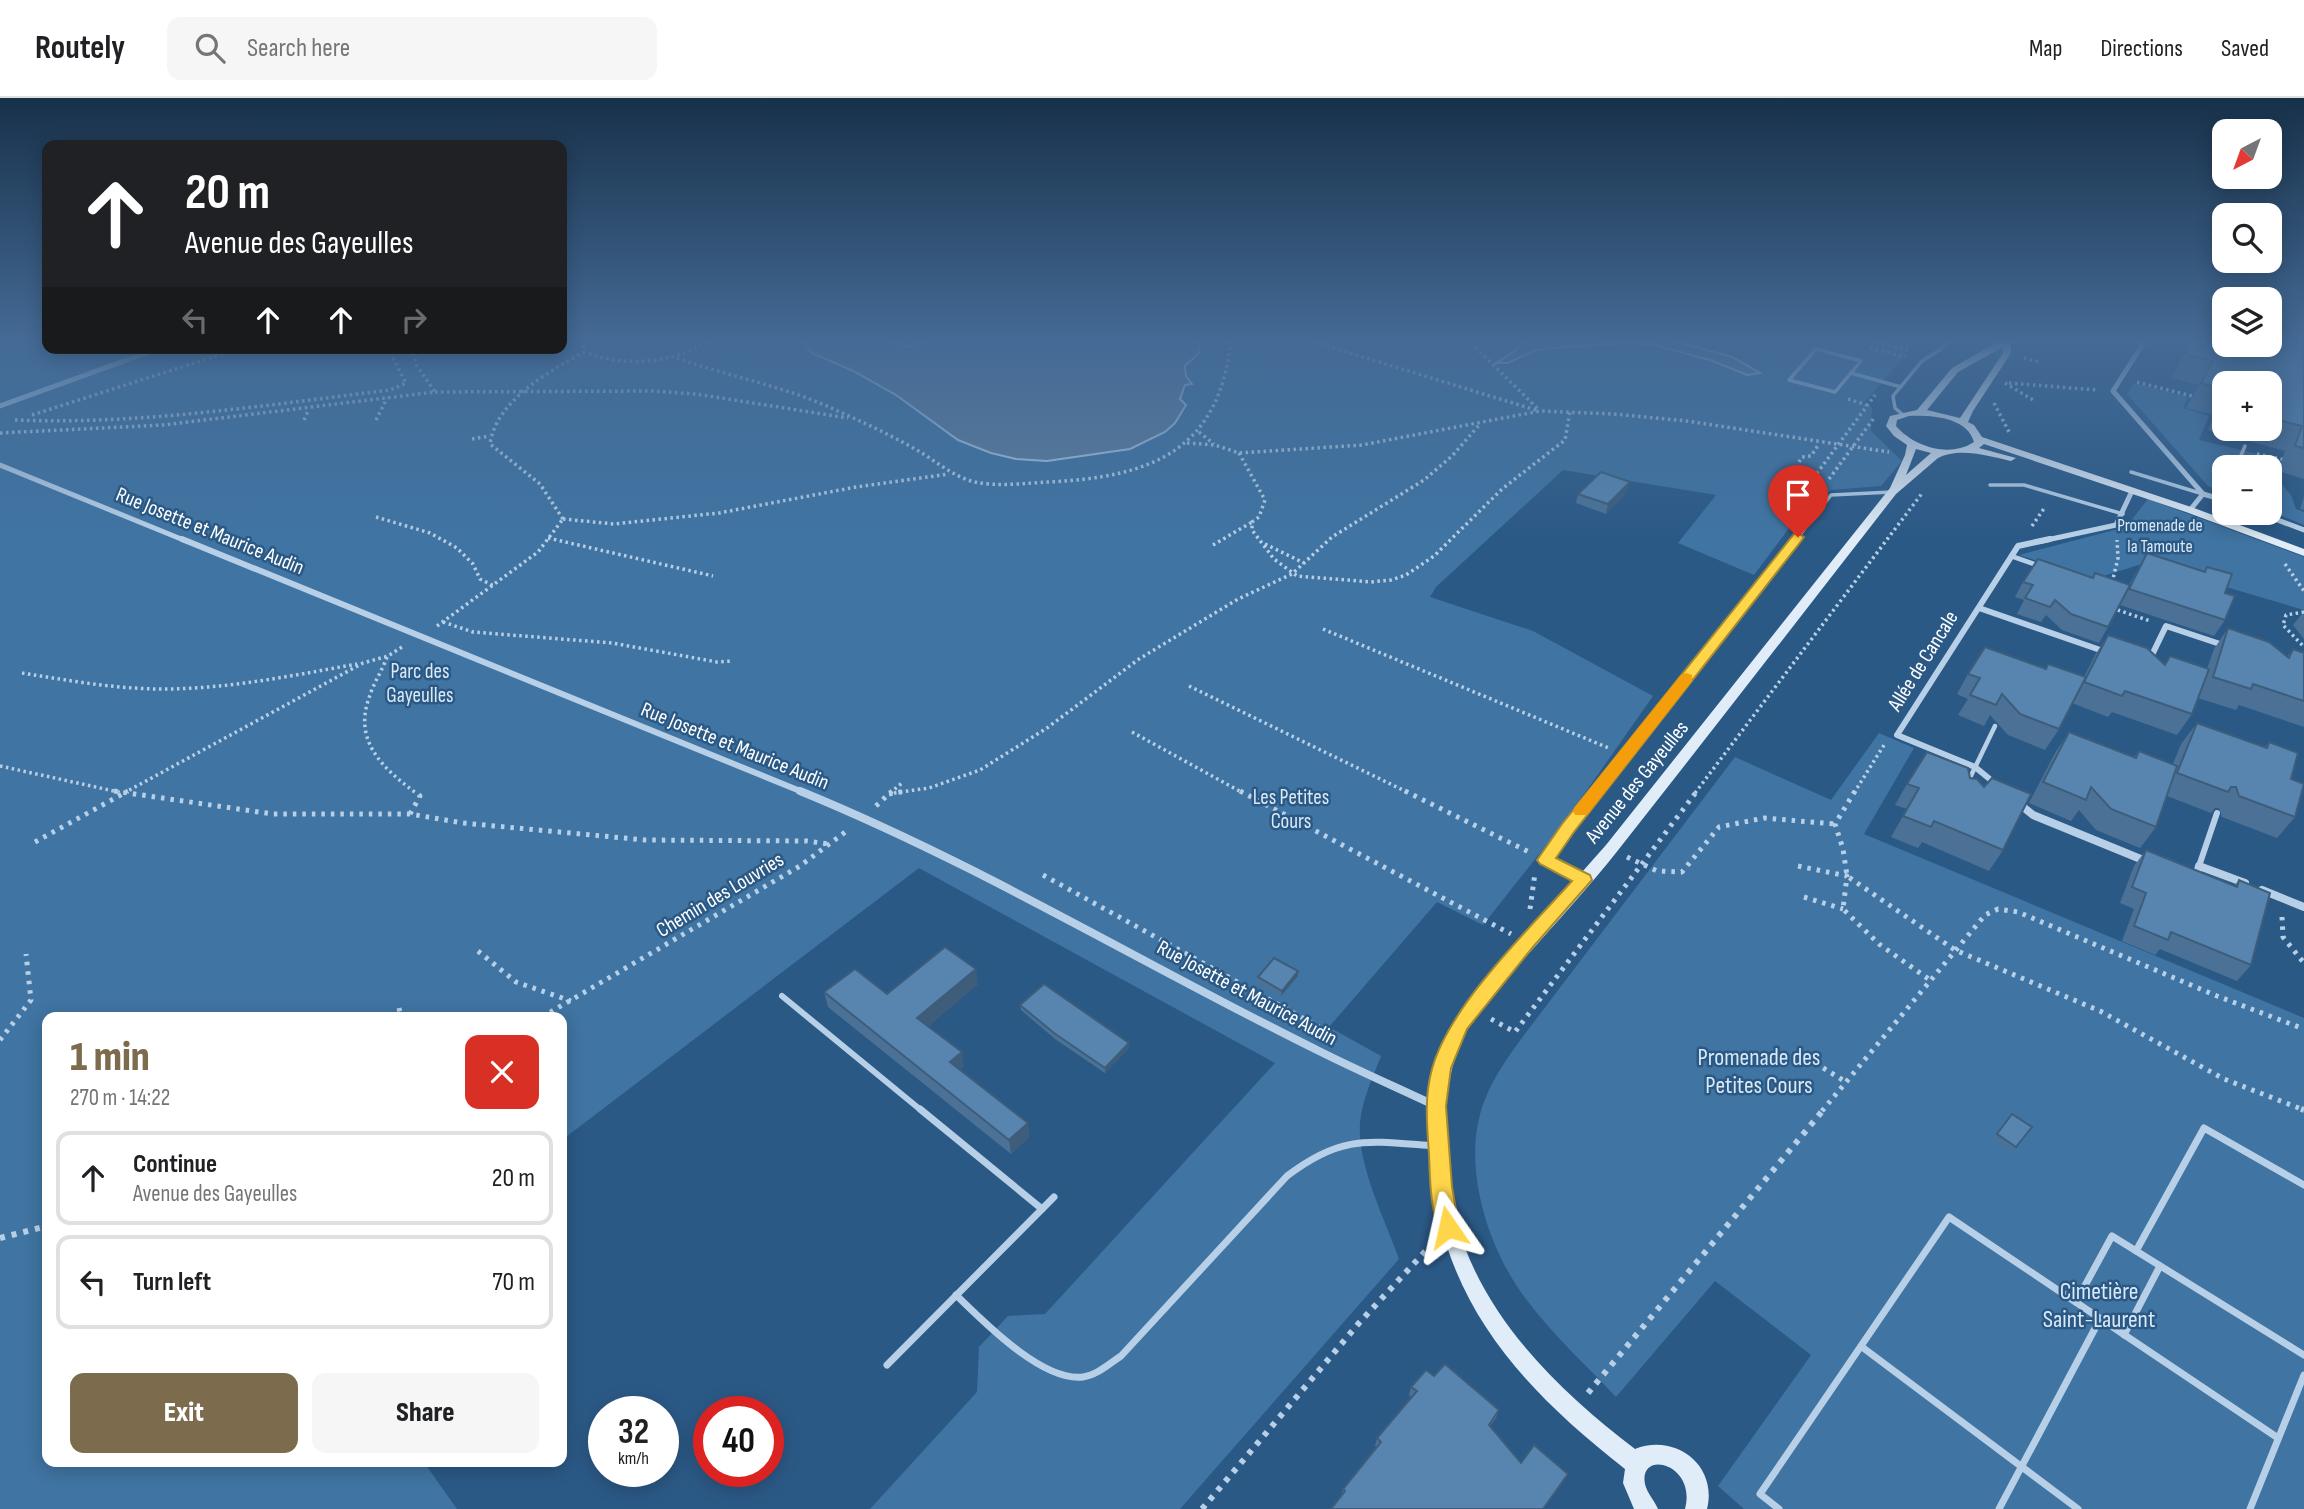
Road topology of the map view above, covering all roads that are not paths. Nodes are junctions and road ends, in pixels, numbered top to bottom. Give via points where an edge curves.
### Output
1 (1895, 405) edge
2 (1926, 405) edge
3 (1972, 405) edge
4 (2125, 405) edge
5 (1920, 412) junction
6 (1902, 414) junction
7 (1963, 423) junction
8 (1980, 439) junction
9 (1912, 443) junction
10 (2245, 446) dead end
11 (1971, 449) junction
12 (1944, 451) junction
13 (2241, 455) edge
14 (0, 465) edge
15 (2131, 472) dead end
16 (2077, 473) junction
17 (1990, 485) dead end
18 (2132, 491) junction
19 (1892, 492) junction
20 (2203, 494) junction
21 (2212, 495) edge
22 (2190, 510) junction
23 (2123, 514) junction
24 (2282, 522) edge
25 (2304, 530) edge
26 (2304, 553) edge
27 (2011, 556) junction
28 (2034, 564) edge
29 (1979, 608) junction
30 (2239, 651) edge
31 (2120, 657) edge
32 (2146, 667) edge
33 (1994, 726) edge
34 (1975, 767) junction
35 (2004, 791) edge
36 (1962, 795) edge
37 (2014, 799) edge
38 (2217, 813) edge
39 (2157, 866) edge
40 (2199, 866) junction
41 (2182, 876) edge
42 (1584, 880) junction
43 (2304, 907) edge
44 (782, 996) dead end
45 (1436, 1106) junction
46 (1437, 1146) junction
47 (2304, 1185) edge
48 (1054, 1197) dead end
49 (1042, 1209) junction
50 (2136, 1251) junction
51 (2160, 1266) junction
52 (956, 1295) junction
53 (2076, 1302) junction
54 (2099, 1319) junction
55 (2124, 1335) junction
56 (1861, 1347) junction
57 (2304, 1355) edge
58 (887, 1365) dead end
59 (2304, 1375) edge
60 (2278, 1438) junction
61 (1636, 1464) junction
62 (2022, 1467) junction
63 (1647, 1509) edge
64 (1696, 1509) edge
65 (1779, 1509) edge
66 (1999, 1509) edge
67 (2078, 1509) edge
68 (2250, 1509) edge

1 - 6 lane
2 - 5 street
3 - 7 street
4 - 20 street
5 - 6 street
5 - 7 street
6 - 9 street via 1893,418 1891,426
7 - 8 street
8 - 11 street
8 - 16 street
9 - 12 street
9 - 19 street, Avenue des Gayeulles
10 - 13 lane
11 - 12 street
11 - 16 street
12 - 19 street, Avenue des Gayeulles
14 - 45 street, Rue Josette et Maurice Audin via 863,817 978,871 1320,1052
15 - 20 lane
16 - 18 street
17 - 23 lane via 2024,485
18 - 22 street
18 - 23 street
19 - 42 street, Avenue des Gayeulles
19 - 42 lane via 1831,495 1546,860
20 - 21 street
20 - 22 street
22 - 26 street
23 - 27 street, Allée de Cancale via 2116,525 2018,546
24 - 25 street
27 - 28 lane
27 - 29 street, Allée de Cancale
29 - 31 street
29 - 34 street, Allée de Cancale via 1897,735
30 - 32 street via 2165,626
33 - 34 lane
34 - 35 street, Allée de Cancale
34 - 36 lane
37 - 39 street via 2034,815
38 - 40 lane
40 - 41 street via 2195,881
40 - 43 street
42 - 45 street, Avenue des Gayeulles via 1460,1025 1441,1068
44 - 49 lane
45 - 46 street, Avenue des Gayeulles
46 - 52 lane via 1352,1142 1312,1158 1287,1176 1121,1356 1098,1372 1079,1377 1053,1372 994,1332
46 - 61 street, Avenue des Gayeulles via 1448,1227 1492,1318 1572,1411
47 - 50 lane via 2204,1128
48 - 49 lane
49 - 52 lane
50 - 51 lane
50 - 53 lane via 2112,1236
51 - 55 lane
51 - 57 lane
52 - 58 lane
53 - 54 lane
53 - 56 lane via 1949,1217
54 - 55 lane
54 - 62 lane
55 - 60 lane
56 - 62 lane
56 - 65 lane via 1760,1494
59 - 60 lane
60 - 68 lane
61 - 63 street via 1635,1490
61 - 64 street via 1658,1452 1680,1461 1696,1482
62 - 66 lane
62 - 67 lane

